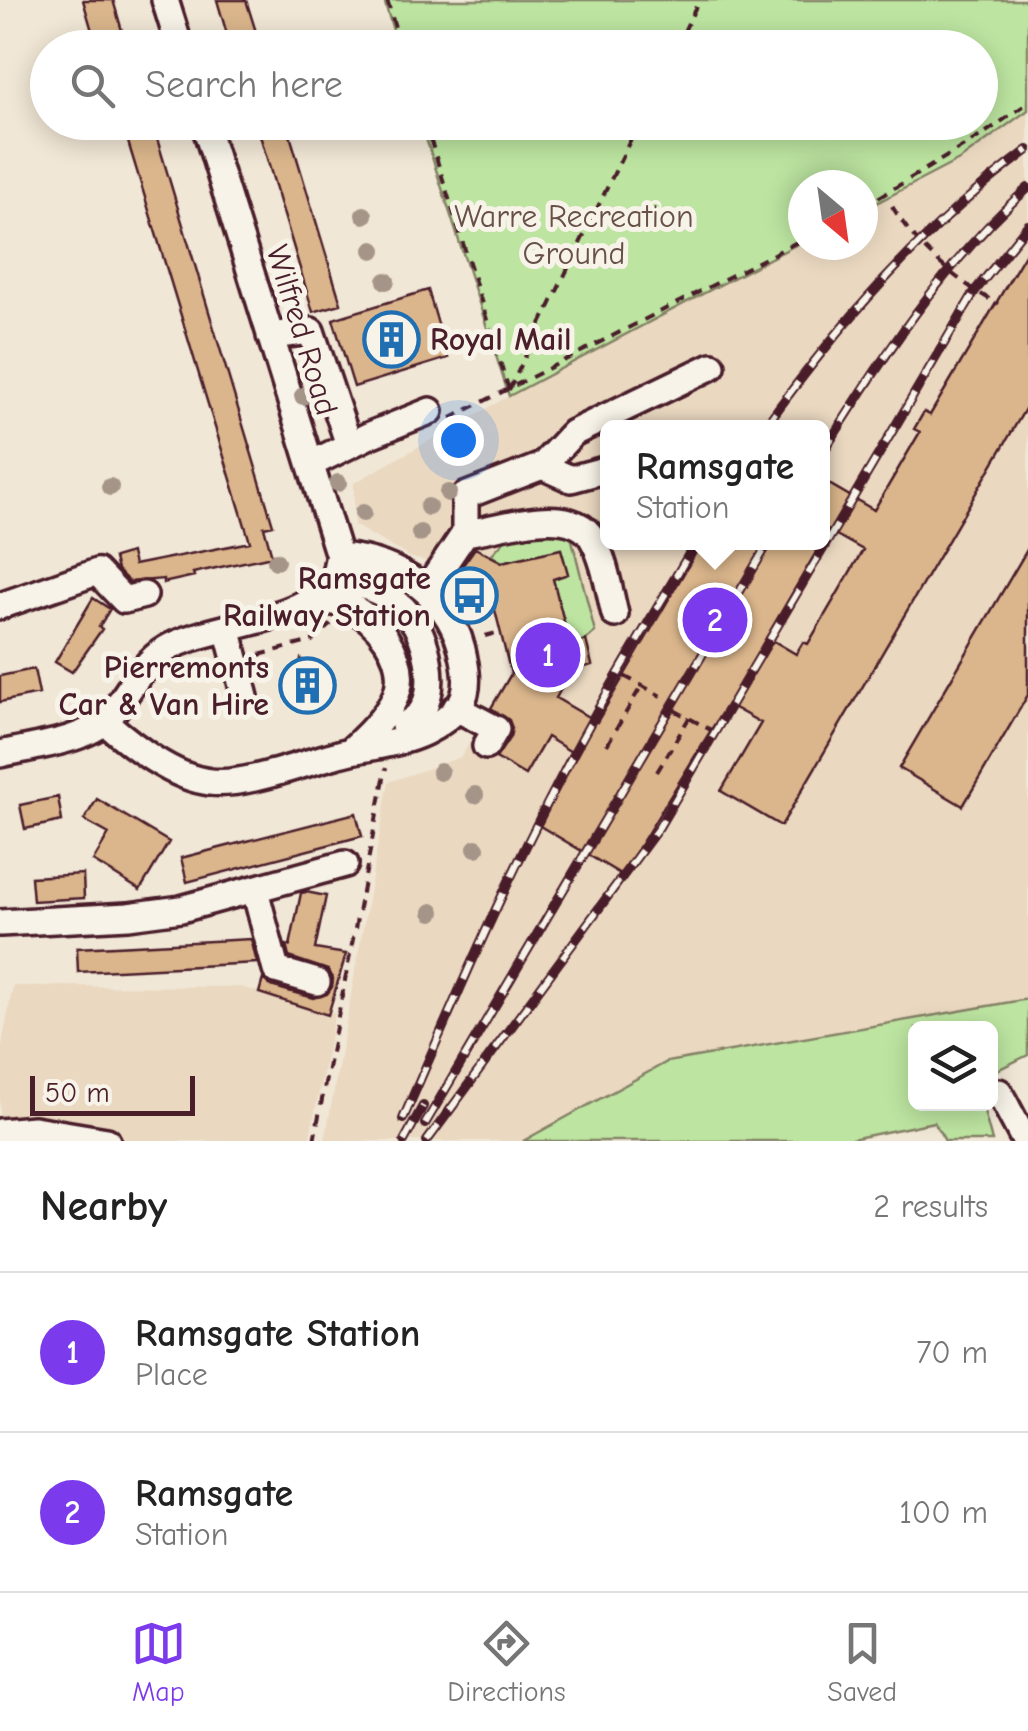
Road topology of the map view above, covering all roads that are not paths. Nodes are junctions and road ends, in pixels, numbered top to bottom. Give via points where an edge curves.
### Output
1 (165, 0) edge
2 (174, 30) edge
3 (210, 140) edge
4 (270, 336) junction
5 (712, 366) dead end
6 (430, 411) dead end
7 (349, 445) junction
8 (310, 464) junction
9 (542, 466) junction
10 (600, 471) edge
11 (599, 529) edge
12 (464, 533) junction
13 (603, 550) edge
14 (336, 567) junction
15 (427, 589) junction
16 (144, 595) dead end
17 (310, 600) junction
18 (0, 606) edge
19 (615, 614) dead end
20 (227, 628) junction
21 (398, 692) junction
22 (245, 697) dead end
23 (456, 708) junction
24 (106, 722) junction
25 (398, 736) junction
26 (486, 746) dead end
27 (350, 751) junction
28 (0, 754) edge
29 (345, 864) dead end
30 (255, 890) junction
31 (0, 923) edge
32 (318, 982) dead end
33 (999, 1092) dead end
34 (0, 1132) edge
35 (107, 1141) edge
36 (1025, 1141) edge

1 - 2 street
3 - 4 street, Wilfred Road
4 - 7 street via 311,331
4 - 8 street, Wilfred Road
5 - 9 street via 573,433
6 - 7 street
7 - 8 street
8 - 14 street, Wilfred Road
9 - 10 street via 572,479
9 - 12 street via 465,496
11 - 12 street via 551,518
12 - 15 street
13 - 19 street
14 - 15 street via 362,558
14 - 17 street
14 - 25 street via 392,600 420,636 427,699
15 - 23 street via 461,642 467,683
16 - 18 street via 124,600 98,572
17 - 20 street
17 - 21 street via 345,604 364,615 396,659
20 - 22 street
20 - 24 street via 155,657
21 - 25 street
21 - 27 street
23 - 25 street via 426,732
23 - 26 street via 496,729
24 - 27 street via 184,777 214,783
24 - 28 street
25 - 27 street
29 - 30 street
30 - 31 street via 128,916
30 - 32 street via 276,970
33 - 36 street
34 - 35 street via 34,1129

